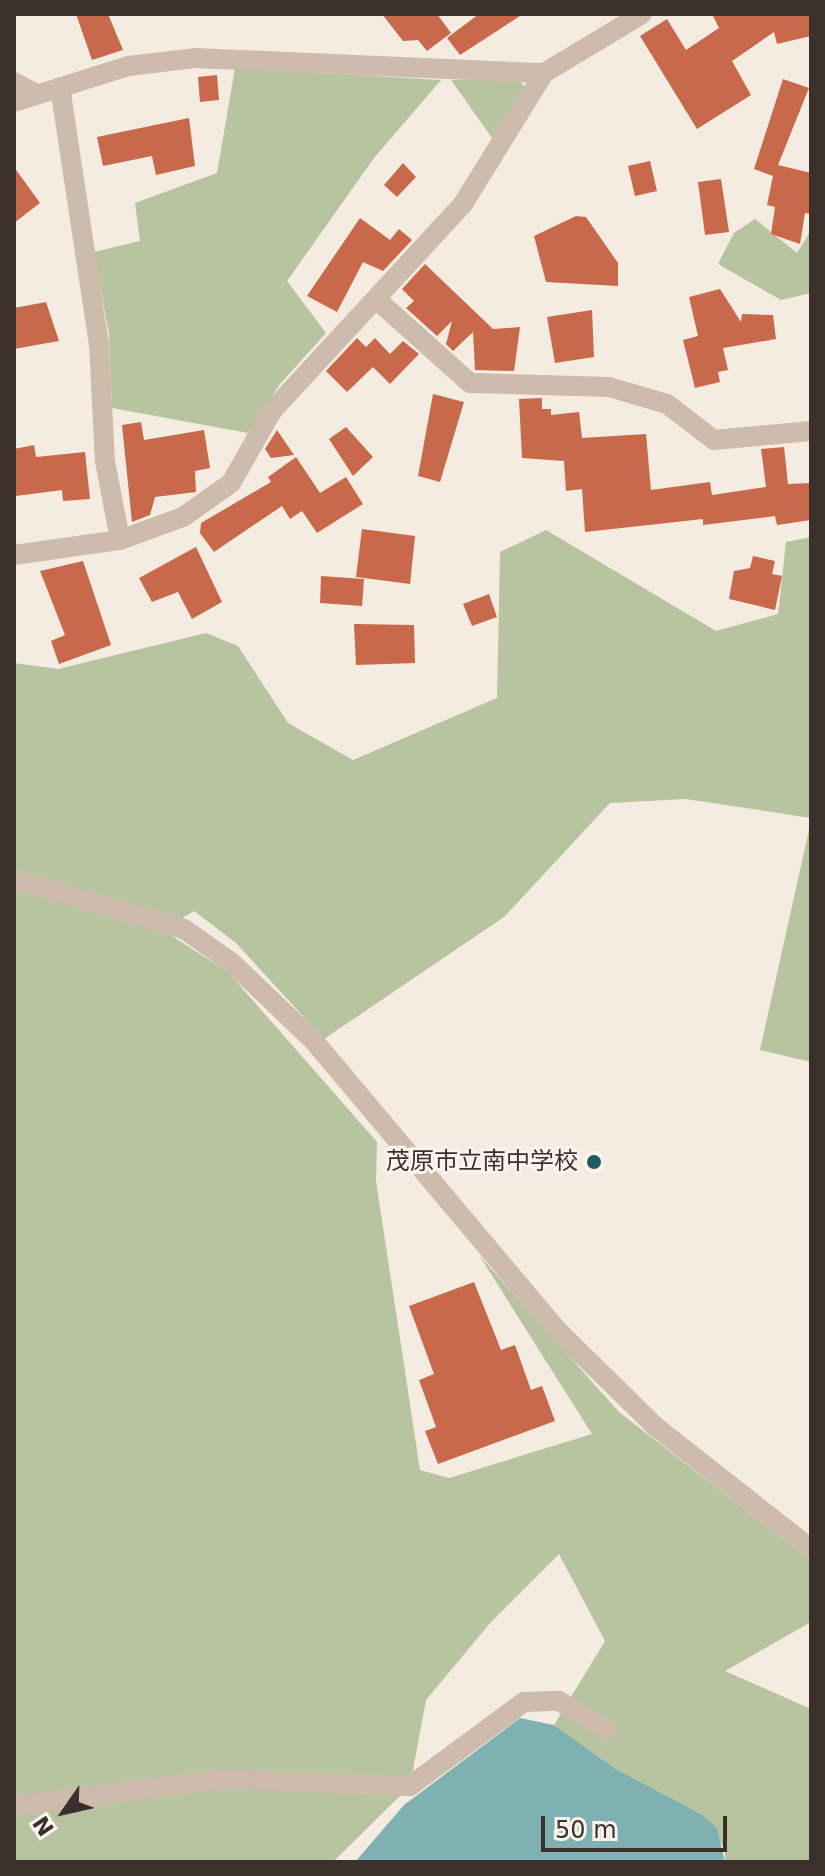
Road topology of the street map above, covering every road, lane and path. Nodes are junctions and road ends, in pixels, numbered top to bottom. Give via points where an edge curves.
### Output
1 (642, 14) edge
2 (544, 73) junction
3 (14, 82) edge
4 (60, 87) junction
5 (37, 94) junction
6 (14, 102) edge
7 (376, 299) junction
8 (811, 431) edge
9 (120, 540) junction
10 (14, 555) edge
11 (14, 879) edge
12 (811, 1549) edge
13 (606, 1729) dead end
14 (14, 1806) edge

1 - 2 street
2 - 4 street via 195,58 128,66
2 - 7 street via 463,204
3 - 5 street
4 - 5 street
4 - 9 street via 99,344 105,461
5 - 6 street
7 - 8 street via 470,383 609,387 667,404 714,440
7 - 9 street via 272,411 231,483 183,517
9 - 10 street
11 - 12 street via 184,929 231,962 313,1040 561,1334 656,1427
13 - 14 street via 559,1701 524,1702 410,1786 225,1779

